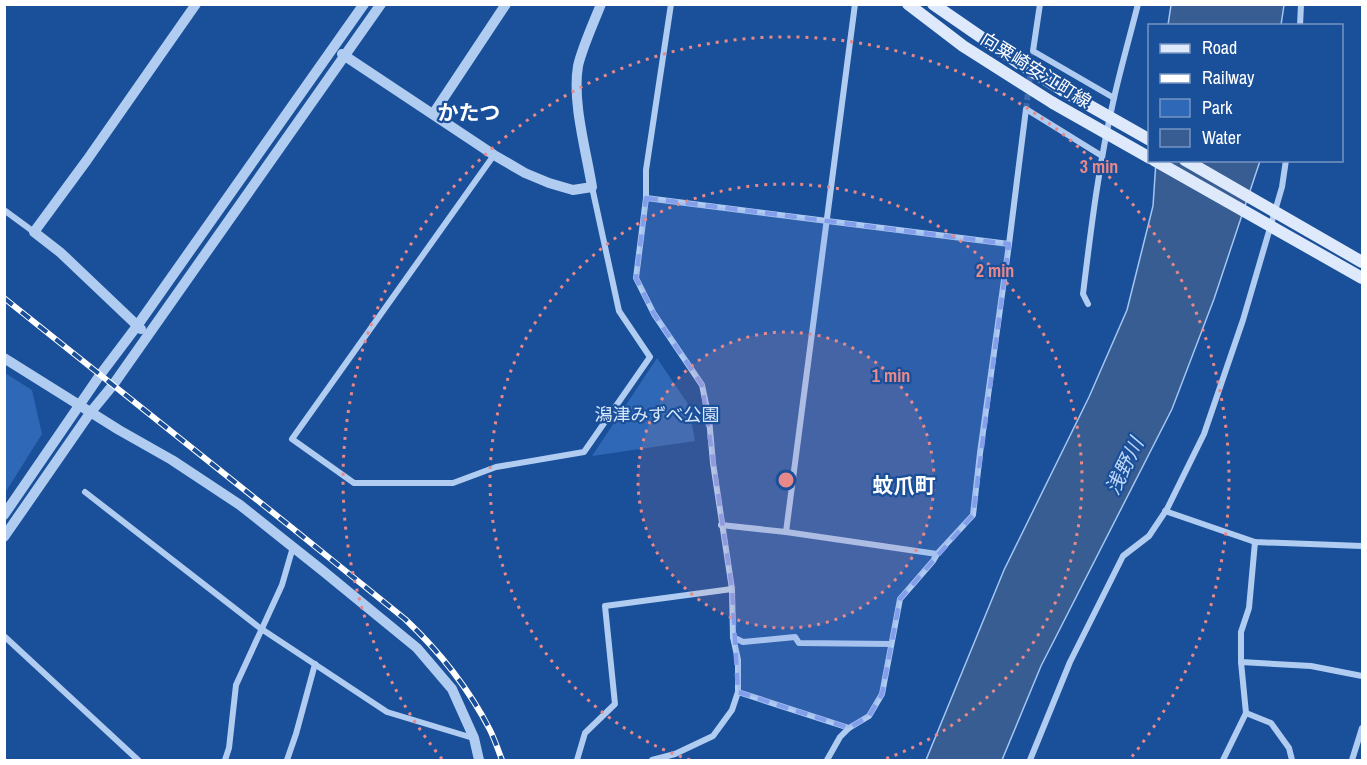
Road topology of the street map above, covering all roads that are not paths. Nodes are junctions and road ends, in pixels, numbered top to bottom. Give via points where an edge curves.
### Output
1 (196, 4) edge
2 (364, 4) edge
3 (381, 4) edge
4 (506, 4) edge
5 (601, 4) edge
6 (671, 4) edge
7 (855, 4) edge
8 (908, 4) edge
9 (933, 4) edge
10 (1040, 4) edge
11 (1138, 4) edge
12 (1301, 4) edge
13 (1300, 24) edge
14 (334, 49) junction
15 (345, 56) junction
16 (1114, 98) junction
17 (433, 114) junction
18 (1148, 139) edge
19 (494, 155) junction
20 (1102, 156) junction
21 (1148, 157) edge
22 (1158, 162) edge
23 (1188, 162) edge
24 (1286, 162) edge
25 (592, 187) junction
26 (646, 198) junction
27 (4, 210) edge
28 (826, 222) junction
29 (34, 232) junction
30 (1010, 244) junction
31 (1362, 262) edge
32 (1362, 278) edge
33 (1088, 304) dead end
34 (137, 326) junction
35 (148, 335) junction
36 (4, 358) edge
37 (79, 406) junction
38 (90, 413) junction
39 (85, 492) dead end
40 (1165, 512) junction
41 (4, 515) edge
42 (721, 525) junction
43 (786, 532) junction
44 (4, 537) edge
45 (1256, 542) junction
46 (1362, 546) edge
47 (293, 547) junction
48 (937, 554) junction
49 (732, 589) junction
50 (262, 630) junction
51 (4, 636) edge
52 (733, 637) junction
53 (891, 644) junction
54 (1241, 662) junction
55 (315, 664) junction
56 (1362, 676) edge
57 (738, 692) junction
58 (1246, 713) junction
59 (849, 728) junction
60 (1362, 728) edge
61 (474, 738) junction
62 (138, 760) edge
63 (225, 760) edge
64 (287, 760) edge
65 (479, 760) edge
66 (577, 760) edge
67 (652, 760) edge
68 (827, 760) edge
69 (1030, 760) edge
70 (1223, 760) edge
71 (1292, 760) edge
72 (1352, 760) edge

1 - 29 street
2 - 14 street
3 - 15 street
4 - 17 street
5 - 25 street via 579,63 577,81
6 - 26 street via 646,170
7 - 28 street
8 - 21 main road, 向粟崎安江町線, bridge via 963,46
9 - 18 main road, 向粟崎安江町線, bridge via 1020,64
10 - 16 street via 1033,51
11 - 16 street
12 - 13 street
14 - 15 street
14 - 34 street
15 - 17 street
15 - 35 street
16 - 20 street
17 - 19 street
19 - 25 street via 549,183 573,190
19 - 25 street via 292,439 354,483 453,483 496,466 584,452 650,357 619,311
20 - 30 street via 1026,109
20 - 33 street via 1083,294
22 - 32 main road, bridge
23 - 31 main road, bridge
24 - 40 street via 1240,330 1204,434
26 - 28 street
26 - 42 street via 636,278 654,314 702,385
27 - 29 street
28 - 30 street
28 - 43 street
29 - 34 street
30 - 48 street via 973,515
34 - 35 street
34 - 37 street
35 - 38 street
36 - 37 street
37 - 38 street
37 - 41 street
38 - 44 street
38 - 47 street via 172,460 240,505
39 - 50 street
40 - 45 street
40 - 69 street via 1149,536 1123,556 1070,662
42 - 43 street
42 - 49 street
43 - 48 street
45 - 46 street
45 - 54 street via 1249,608 1241,632
47 - 50 street
47 - 61 street via 417,648 452,689
48 - 53 street via 900,599
49 - 52 street
49 - 66 street via 605,606 615,704 585,734
50 - 55 street
50 - 63 street via 236,685
51 - 62 street
52 - 53 street via 742,642 795,637 799,644
52 - 57 street
53 - 59 street via 882,694 869,716
54 - 56 street via 1311,666
54 - 58 street
55 - 61 street via 387,712
55 - 64 street
57 - 59 street
57 - 67 street via 732,710 713,736
58 - 70 street
58 - 71 street via 1271,723 1289,748
59 - 68 street
60 - 72 street
61 - 65 street

